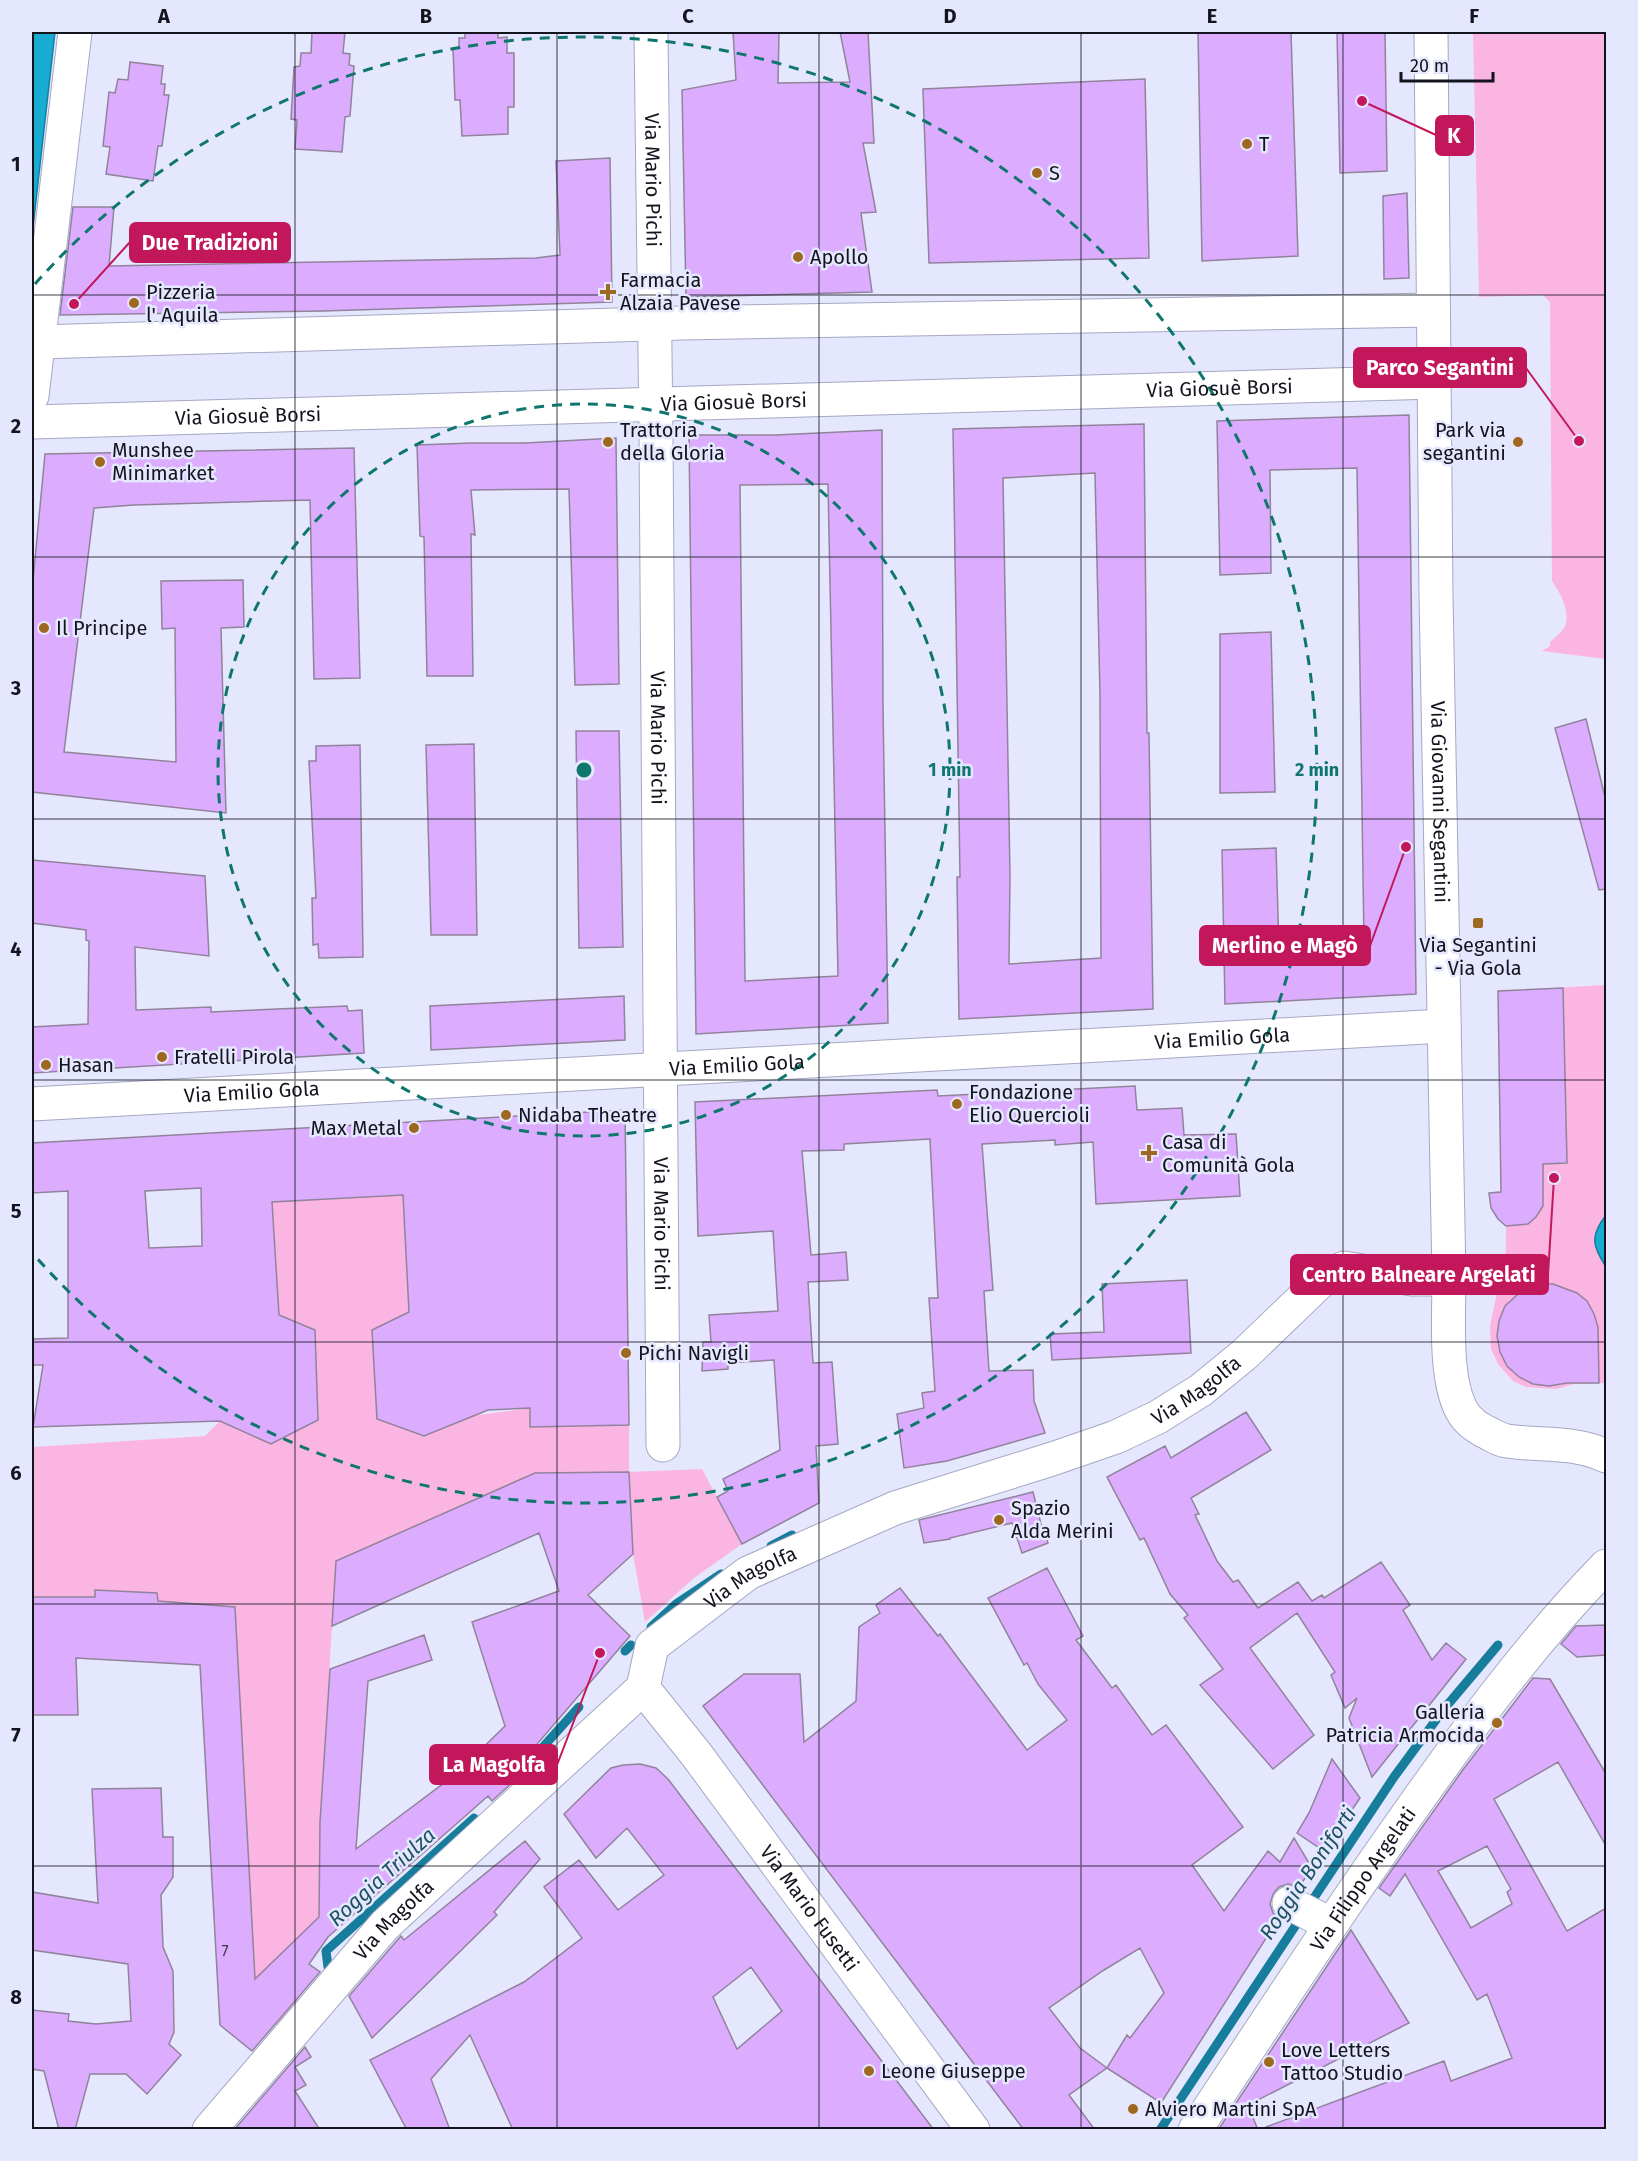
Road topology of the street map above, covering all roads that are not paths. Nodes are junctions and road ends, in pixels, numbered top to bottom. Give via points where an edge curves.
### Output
1 (75, 32) edge
2 (651, 32) edge
3 (1431, 32) edge
4 (1433, 310) junction
5 (655, 324) junction
6 (38, 342) junction
7 (1435, 382) junction
8 (32, 396) edge
9 (656, 404) junction
10 (32, 422) edge
11 (1444, 1026) junction
12 (660, 1069) junction
13 (32, 1104) edge
14 (1449, 1279) junction
15 (663, 1445) dead end
16 (1606, 1456) edge
17 (1606, 1566) edge
18 (643, 1688) junction
19 (1288, 1903) dead end
20 (1324, 1922) dead end
21 (209, 2130) edge
22 (973, 2130) edge
23 (1196, 2130) edge

1 - 6 street
2 - 5 street, Via Mario Pichi
3 - 4 street, Via Giovanni Segantini
4 - 5 street
4 - 7 street, Via Giovanni Segantini
5 - 6 street
5 - 9 street, Via Mario Pichi
6 - 8 street
7 - 9 street, Via Giosuè Borsi
7 - 11 street, Via Giovanni Segantini
9 - 10 street, Via Giosuè Borsi
9 - 12 street, Via Mario Pichi
11 - 12 street, Via Emilio Gola
11 - 14 street, Via Giovanni Segantini
12 - 13 street, Via Emilio Gola
12 - 15 street, Via Mario Pichi
14 - 16 street, Via Giovanni Segantini via 1448,1350 1456,1398 1472,1424 1504,1441 1590,1448
14 - 18 street, Via Magolfa via 1412,1279 1344,1268 1325,1277 1245,1354 1202,1390 1158,1417 1116,1437 895,1508 748,1573 652,1646
17 - 23 street, Via Filippo Argelati via 1541,1638 1438,1771
18 - 21 street, Via Magolfa via 385,1925
18 - 22 street, Via Mario Fusetti
19 - 20 street

